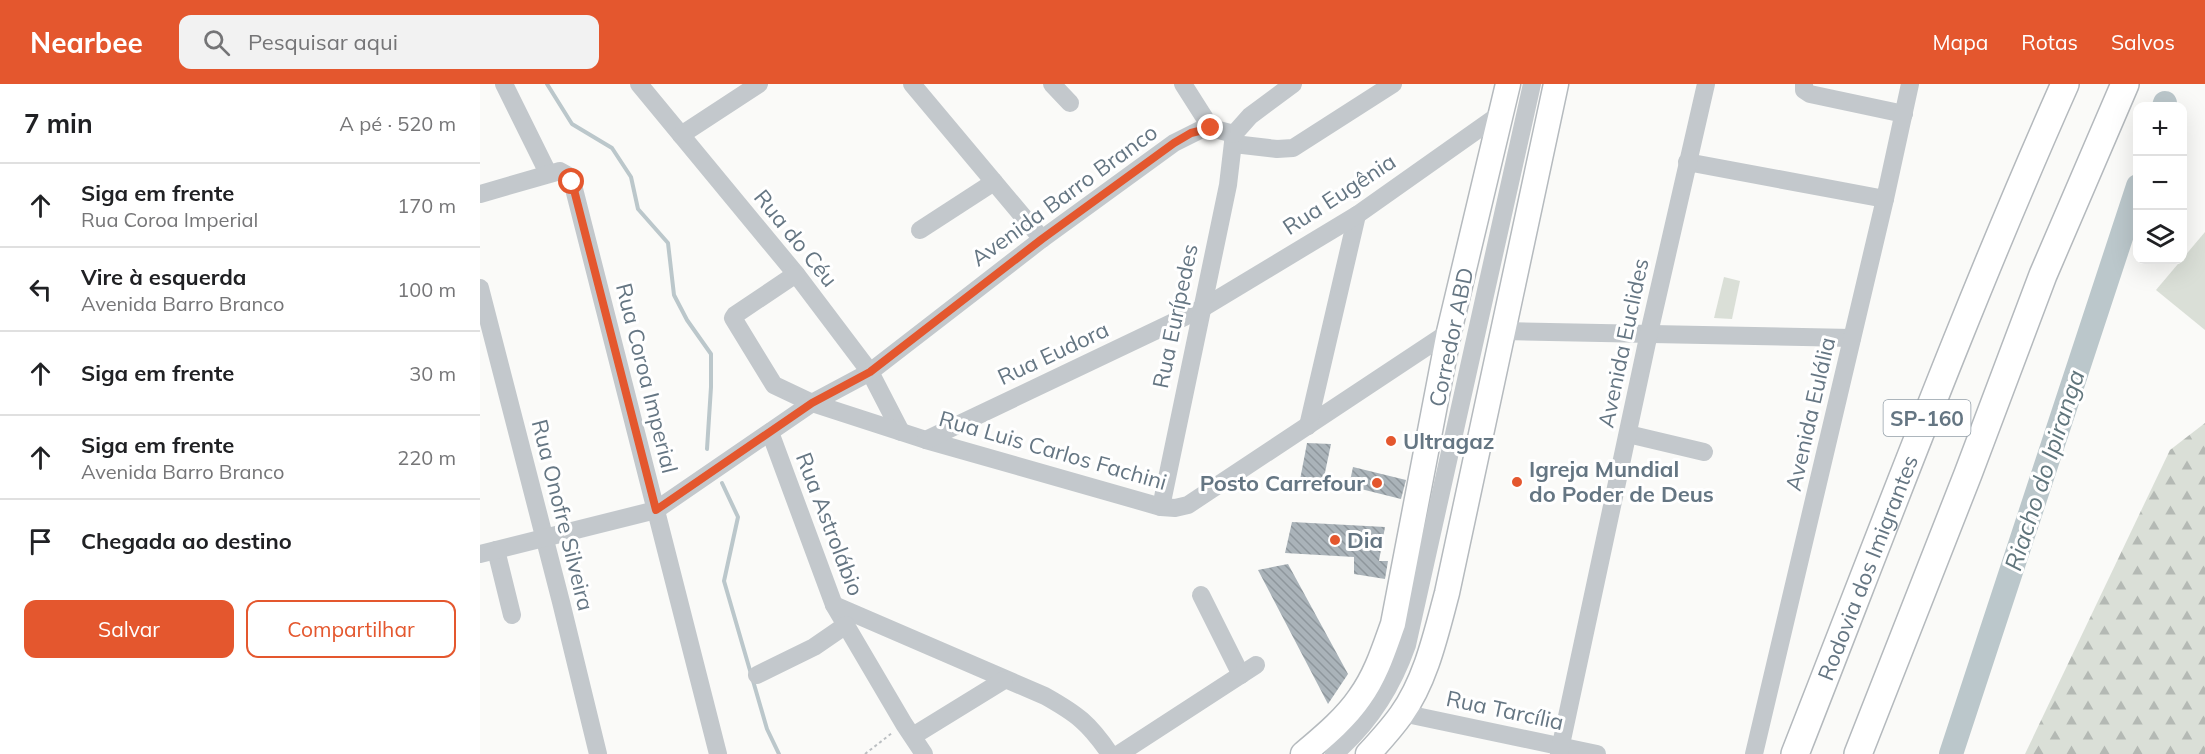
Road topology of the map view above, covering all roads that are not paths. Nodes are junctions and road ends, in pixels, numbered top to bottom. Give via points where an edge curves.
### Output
1 (639, 84) edge
2 (759, 84) edge
3 (912, 84) edge
4 (1052, 84) edge
5 (1183, 84) edge
6 (1293, 84) edge
7 (1393, 84) edge
8 (1508, 84) edge
9 (1532, 84) edge
10 (1556, 84) edge
11 (1706, 84) edge
12 (1804, 84) edge
13 (1910, 84) edge
14 (2064, 84) edge
15 (2125, 84) edge
16 (511, 87) edge
17 (1070, 103) dead end
18 (1500, 114) junction
19 (1904, 114) junction
20 (1211, 128) junction
21 (681, 135) junction
22 (1234, 139) junction
23 (1687, 162) junction
24 (548, 173) junction
25 (994, 182) junction
26 (480, 194) edge
27 (1885, 199) junction
28 (1357, 215) junction
29 (920, 230) dead end
30 (1042, 239) junction
31 (796, 274) junction
32 (482, 300) edge
33 (1201, 309) junction
34 (1503, 331) junction
35 (1449, 332) junction
36 (1648, 333) junction
37 (1852, 338) junction
38 (870, 372) junction
39 (812, 403) junction
40 (1308, 426) junction
41 (770, 432) junction
42 (901, 432) junction
43 (1628, 434) junction
44 (926, 440) junction
45 (1704, 452) dead end
46 (1161, 507) junction
47 (656, 510) junction
48 (544, 537) junction
49 (488, 552) edge
50 (1201, 595) dead end
51 (834, 605) junction
52 (512, 615) dead end
53 (846, 625) junction
54 (1256, 665) dead end
55 (757, 675) dead end
56 (1241, 675) junction
57 (1004, 680) junction
58 (1402, 713) junction
59 (908, 730) junction
60 (1560, 750) edge
61 (598, 754) edge
62 (718, 754) edge
63 (924, 754) edge
64 (1110, 754) edge
65 (1119, 754) edge
66 (1303, 754) edge
67 (1334, 754) edge
68 (1368, 754) edge
69 (1597, 754) edge
70 (1755, 754) edge
71 (1796, 754) edge
72 (1858, 754) edge

1 - 21 street, Rua do Céu
2 - 21 street
3 - 25 street
4 - 17 street
5 - 20 street
6 - 22 street via 1250,116
7 - 22 street via 1293,148 1277,149
8 - 18 main road
9 - 67 street, Corredor ABD via 1407,645 1378,706
10 - 34 main road
11 - 23 street, Avenida Euclides
12 - 19 street via 1804,90 1810,94
13 - 19 street, Avenida Eulália
14 - 71 highway, Rodovia dos Imigrantes / SP-160 via 2022,179
15 - 72 highway, SP-160 via 2043,274
16 - 24 street
18 - 28 street, Rua Eugênia
18 - 35 main road
19 - 27 street, Avenida Eulália
20 - 22 street
20 - 30 street, Avenida Barro Branco via 1174,143
21 - 31 street, Rua do Céu
22 - 33 street, Rua Eurípedes
23 - 27 street
23 - 36 street, Avenida Euclides
24 - 26 street
24 - 47 street, Rua Coroa Imperial via 565,172 572,182
25 - 29 street
25 - 30 street
27 - 37 street, Avenida Eulália
28 - 33 street, Rua Eugênia
28 - 40 street
30 - 38 street, Avenida Barro Branco
31 - 38 street, Rua do Céu
31 - 39 street, Rua Luis Carlos Fachini via 733,318 774,385
32 - 48 street, Rua Onofre Silveira
33 - 44 street, Rua Eudora
33 - 46 street, Rua Eurípedes
34 - 36 street
34 - 58 main road via 1447,593 1434,641
35 - 40 street, Rua Luis Carlos Fachini
35 - 66 main road via 1393,624 1380,662 1360,698
36 - 37 street
36 - 43 street, Avenida Euclides
37 - 70 street, Avenida Eulália
38 - 39 street, Avenida Barro Branco
38 - 42 street, Rua do Céu
39 - 41 street
39 - 42 street, Rua Luis Carlos Fachini
40 - 46 street, Rua Luis Carlos Fachini via 1188,505
41 - 47 street
41 - 51 street, Rua Astrolábio
42 - 44 street, Rua Luis Carlos Fachini
43 - 45 street
43 - 60 street, Avenida Euclides
44 - 46 street, Rua Luis Carlos Fachini
47 - 48 street
47 - 62 street, Rua Coroa Imperial
48 - 49 street
48 - 61 street, Rua Onofre Silveira
49 - 52 street
50 - 56 street
51 - 53 street, Rua Astrolábio
51 - 57 street
53 - 55 street via 814,647
53 - 59 street, Rua Astrolábio
54 - 56 street
56 - 65 street
57 - 59 street
57 - 64 street via 1072,711 1094,730
58 - 60 street, Rua Tarcília
58 - 68 main road
59 - 63 street, Rua Astrolábio
60 - 69 street, Rua Tarcília

